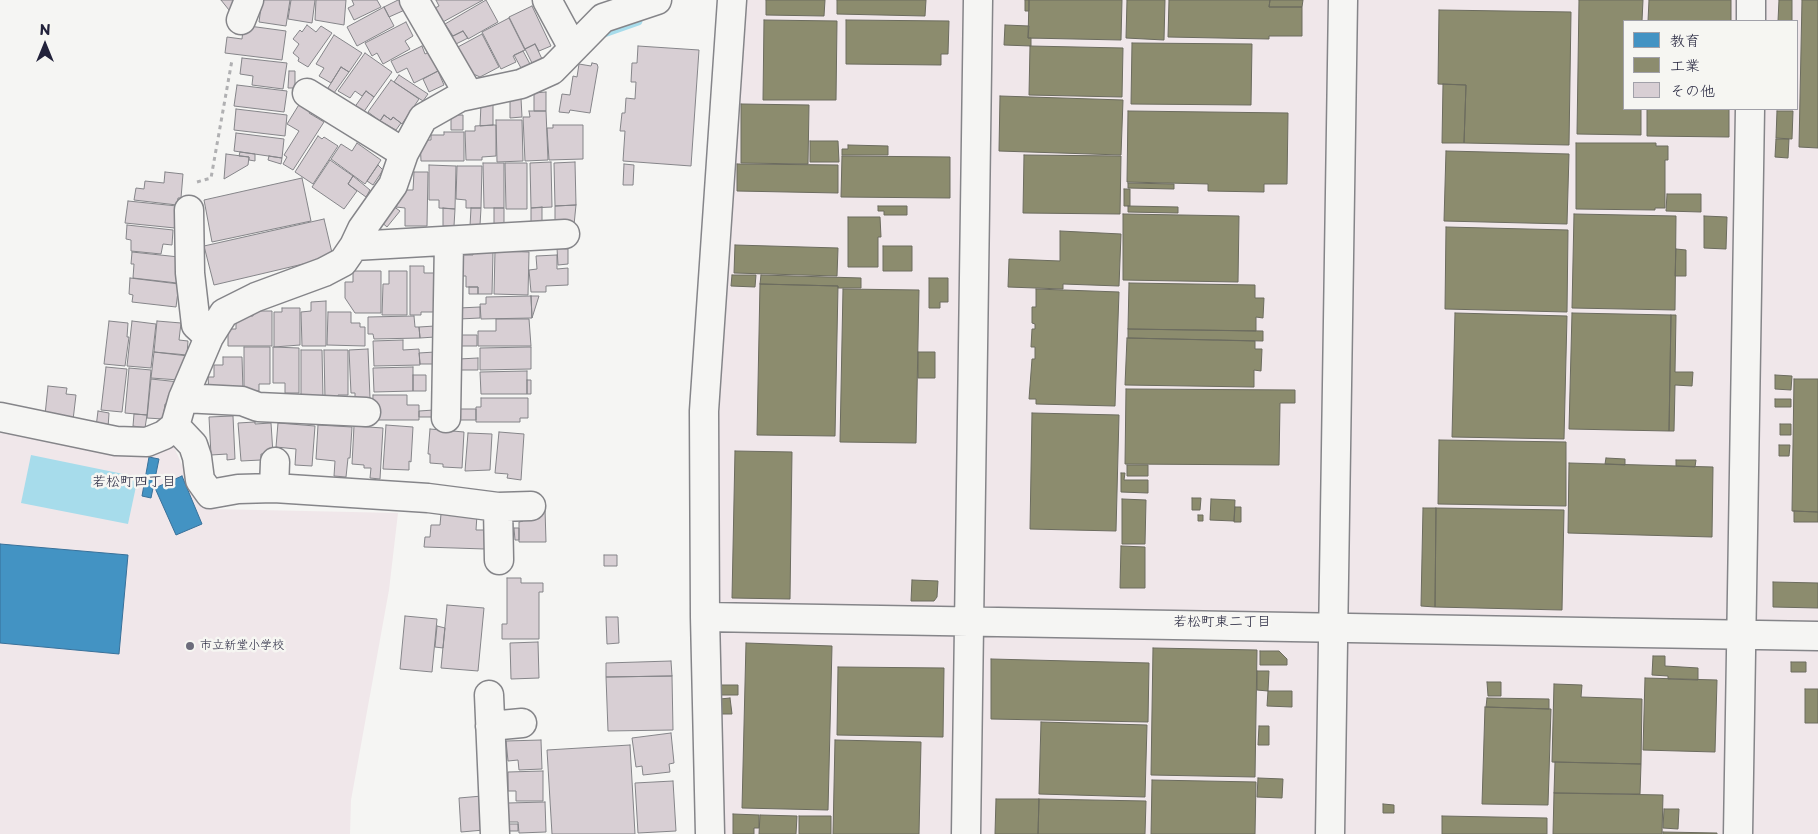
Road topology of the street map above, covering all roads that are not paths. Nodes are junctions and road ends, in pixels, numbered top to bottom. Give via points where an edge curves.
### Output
1 (414, 0) edge
2 (547, 0) edge
3 (656, 0) edge
4 (732, 0) edge
5 (978, 0) edge
6 (1343, 0) edge
7 (1751, 0) edge
8 (1751, 20) edge
9 (573, 48) junction
10 (308, 93) dead end
11 (469, 96) junction
12 (1750, 110) edge
13 (404, 153) junction
14 (189, 210) road end
15 (565, 234) dead end
16 (450, 241) junction
17 (354, 246) junction
18 (209, 337) junction
19 (183, 398) junction
20 (366, 412) dead end
21 (0, 417) edge
22 (446, 418) dead end
23 (175, 426) junction
24 (530, 506) dead end
25 (498, 507) junction
26 (499, 560) dead end
27 (705, 617) junction
28 (969, 622) junction
29 (1333, 628) junction
30 (1741, 634) junction
31 (1818, 636) edge
32 (489, 695) dead end
33 (522, 723) dead end
34 (490, 726) junction
35 (496, 834) edge
36 (710, 834) edge
37 (966, 834) edge
38 (1330, 834) edge
39 (1738, 834) edge

1 - 11 street
2 - 9 street
3 - 9 street via 603,18
4 - 27 street via 704,411
5 - 28 street
6 - 29 street
7 - 8 street
9 - 11 street via 552,70 521,84
10 - 13 street
11 - 13 street via 460,97 423,118
12 - 30 street
13 - 17 street via 392,185
14 - 18 street via 190,273 196,325
15 - 16 street
16 - 17 street
16 - 22 street
17 - 18 street via 343,262 324,272 256,297 224,313
18 - 19 street
19 - 20 street via 242,401 258,407
19 - 23 street
21 - 23 street via 116,441 147,442
23 - 25 street via 193,445 200,480 210,494 238,490 275,475
24 - 25 street
25 - 26 street
27 - 28 street
27 - 36 street
28 - 29 street
28 - 37 street
29 - 30 street
29 - 38 street
30 - 31 street
30 - 39 street
32 - 34 street
33 - 34 street
34 - 35 street

